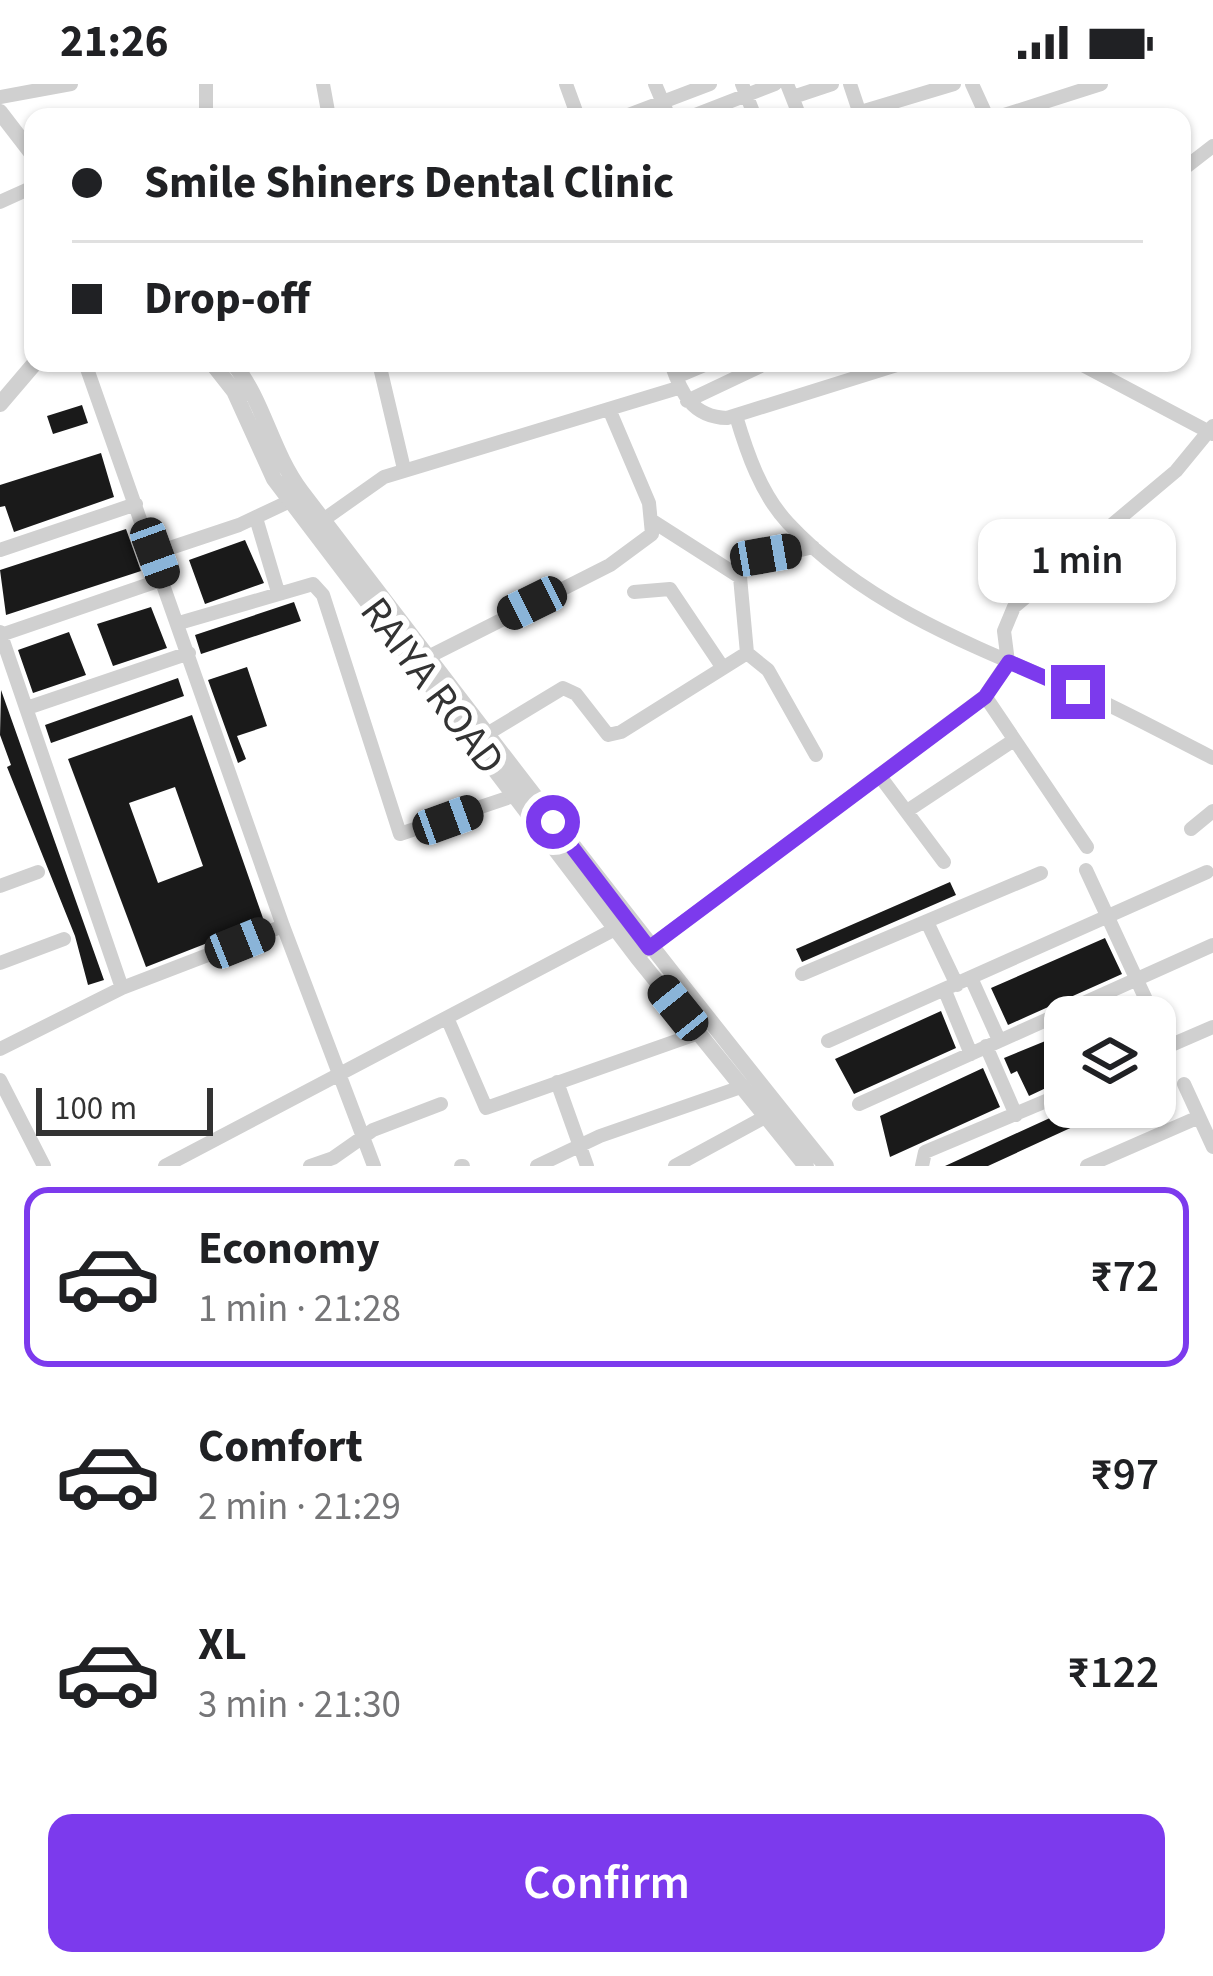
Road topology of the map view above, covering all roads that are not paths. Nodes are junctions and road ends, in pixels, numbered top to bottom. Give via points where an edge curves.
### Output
1 (70, 84) edge
2 (585, 84) edge
3 (710, 84) edge
4 (775, 84) edge
5 (832, 84) edge
6 (954, 84) edge
7 (1101, 84) edge
8 (567, 87) edge
9 (745, 90) edge
10 (790, 91) edge
11 (0, 98) edge
12 (669, 108) edge
13 (708, 108) edge
14 (880, 108) edge
15 (1026, 108) edge
16 (0, 112) edge
17 (24, 143) edge
18 (27, 372) edge
19 (88, 372) edge
20 (219, 372) edge
21 (239, 372) edge
22 (382, 372) edge
23 (724, 372) edge
24 (875, 372) edge
25 (1097, 372) edge
26 (678, 382) edge
27 (0, 404) edge
28 (609, 409) junction
29 (736, 416) junction
30 (1212, 431) edge
31 (404, 470) junction
32 (290, 501) junction
33 (136, 504) junction
34 (256, 518) junction
35 (654, 522) junction
36 (318, 524) junction
37 (813, 547) junction
38 (0, 550) edge
39 (155, 553) junction
40 (740, 577) junction
41 (164, 580) junction
42 (278, 592) junction
43 (634, 592) dead end
44 (179, 623) junction
45 (0, 634) edge
46 (189, 653) junction
47 (747, 653) junction
48 (430, 656) junction
49 (1009, 662) junction
50 (723, 668) junction
51 (985, 697) junction
52 (27, 708) junction
53 (488, 734) junction
54 (1014, 740) junction
55 (816, 755) dead end
56 (1213, 758) edge
57 (879, 775) junction
58 (522, 792) junction
59 (907, 811) junction
60 (1213, 811) edge
61 (1190, 829) dead end
62 (1087, 847) dead end
63 (944, 862) dead end
64 (1085, 870) dead end
65 (38, 872) dead end
66 (1207, 872) dead end
67 (1041, 873) dead end
68 (0, 886) edge
69 (1106, 915) junction
70 (926, 922) junction
71 (283, 926) junction
72 (615, 929) junction
73 (64, 939) dead end
74 (1213, 945) edge
75 (643, 952) junction
76 (0, 963) edge
77 (802, 974) dead end
78 (1137, 977) junction
79 (958, 985) junction
80 (122, 988) junction
81 (1145, 996) edge
82 (448, 1020) junction
83 (1213, 1027) edge
84 (699, 1033) junction
85 (829, 1041) dead end
86 (1176, 1043) edge
87 (985, 1047) junction
88 (0, 1049) edge
89 (341, 1075) junction
90 (0, 1080) edge
91 (557, 1082) junction
92 (1184, 1084) dead end
93 (744, 1086) junction
94 (1044, 1102) edge
95 (441, 1104) dead end
96 (859, 1104) dead end
97 (1016, 1115) junction
98 (767, 1116) junction
99 (1199, 1117) junction
100 (363, 1136) junction
101 (580, 1147) junction
102 (1213, 1147) edge
103 (44, 1166) edge
104 (165, 1166) edge
105 (310, 1166) edge
106 (374, 1166) edge
107 (537, 1166) edge
108 (587, 1166) edge
109 (675, 1166) edge
110 (806, 1166) edge
111 (826, 1166) edge
112 (922, 1166) edge
113 (1087, 1166) edge

1 - 11 street
2 - 8 street
3 - 12 street
4 - 9 street
5 - 10 street
6 - 14 street
7 - 15 street
9 - 13 street
16 - 17 street
18 - 27 street
19 - 33 street
20 - 32 street, RAIYA ROAD
21 - 36 street, RAIYA ROAD
22 - 31 street
23 - 26 street
24 - 29 street
25 - 30 street
26 - 28 street
26 - 29 street via 713,418
28 - 31 street
28 - 35 street
29 - 37 street via 771,500
30 - 49 street via 1014,607 1004,631
31 - 36 street via 363,487
32 - 34 street
32 - 36 street, RAIYA ROAD
33 - 38 street
33 - 39 street
34 - 39 street
34 - 42 street
35 - 40 street
35 - 48 street via 644,544 610,565
36 - 48 street, RAIYA ROAD
36 - 58 street, RAIYA ROAD
37 - 40 street via 753,558
37 - 49 street via 898,607
39 - 41 street
40 - 47 street
41 - 44 street
41 - 45 street
42 - 44 street
42 - 58 street via 306,583 323,595 400,834
43 - 50 street via 670,590
44 - 46 street
45 - 52 street
46 - 52 street
46 - 71 street
47 - 50 street
47 - 55 street via 768,670
48 - 53 street, RAIYA ROAD
49 - 51 street
49 - 56 street
50 - 53 street via 614,735 563,688
51 - 54 street
51 - 57 street
52 - 80 street
53 - 58 street, RAIYA ROAD
54 - 59 street
54 - 62 street
57 - 59 street
57 - 75 street
58 - 72 street, RAIYA ROAD
58 - 75 street, RAIYA ROAD
59 - 63 street
60 - 61 street
64 - 69 street
65 - 68 street
66 - 69 street
67 - 70 street
69 - 78 street
69 - 79 street
70 - 77 street
70 - 79 street
71 - 80 street
71 - 89 street
72 - 75 street, RAIYA ROAD
72 - 82 street
73 - 76 street
74 - 78 street
75 - 84 street, RAIYA ROAD
75 - 111 street, RAIYA ROAD
78 - 81 street
78 - 87 street
79 - 85 street
79 - 87 street
79 - 87 street
80 - 88 street
82 - 89 street
82 - 91 street via 486,1108
83 - 86 street
84 - 91 street
84 - 93 street, RAIYA ROAD
87 - 96 street
87 - 97 street
89 - 100 street
89 - 104 street
90 - 103 street
91 - 101 street
92 - 99 street
93 - 98 street, RAIYA ROAD
93 - 101 street
94 - 97 street
95 - 100 street
97 - 112 street via 925,1152
98 - 109 street
98 - 110 street, RAIYA ROAD
99 - 102 street
99 - 113 street
100 - 105 street
100 - 106 street
101 - 107 street
101 - 108 street

